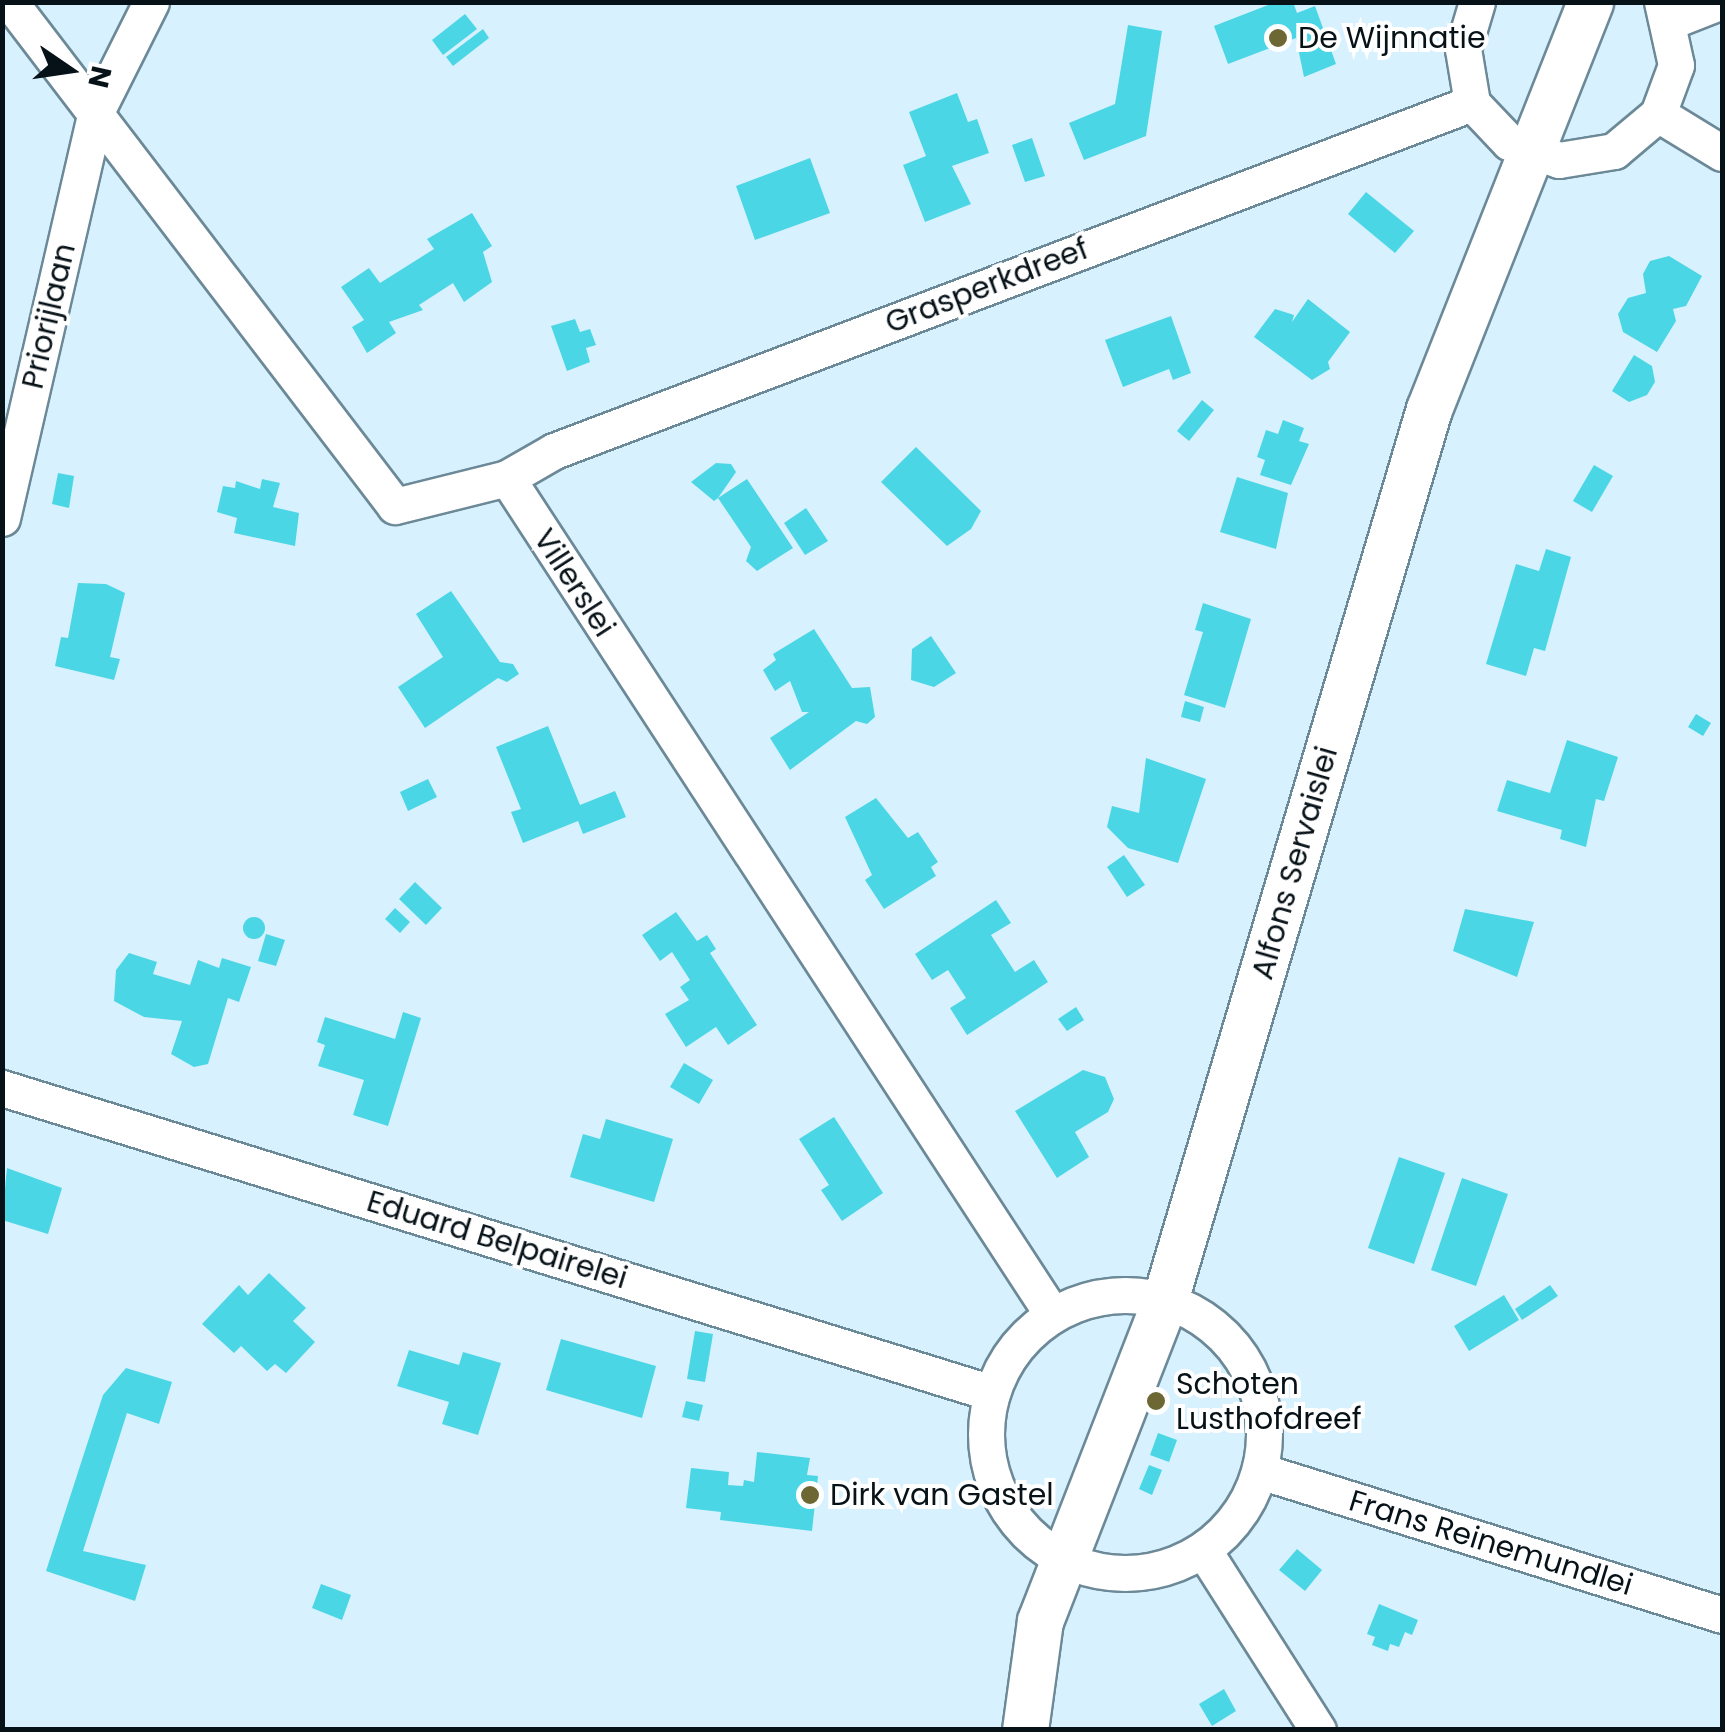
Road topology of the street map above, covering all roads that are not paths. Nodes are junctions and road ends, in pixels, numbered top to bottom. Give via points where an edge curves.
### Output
1 (10, 2) edge
2 (151, 2) edge
3 (1590, 2) edge
4 (1719, 2) edge
5 (1472, 4) edge
6 (1667, 12) edge
7 (1472, 104) junction
8 (95, 114) junction
9 (1658, 114) junction
10 (1526, 151) junction
11 (1722, 153) edge
12 (506, 478) junction
13 (2, 518) edge
14 (2, 1088) edge
15 (1165, 1300) junction
16 (1052, 1314) junction
17 (992, 1393) junction
18 (1260, 1471) junction
19 (1204, 1551) junction
20 (1064, 1558) junction
21 (1722, 1615) edge
22 (1025, 1730) edge
23 (1318, 1730) edge

1 - 8 street
2 - 8 street, Priorijlaan
3 - 10 street, Alfons Servaislei
4 - 6 street
5 - 7 street via 1463,49
6 - 9 street via 1676,65
7 - 10 street
7 - 12 street, Grasperkdreef via 554,452
8 - 12 street via 395,506
8 - 13 street, Priorijlaan
9 - 10 street via 1632,140 1597,157 1559,160
9 - 11 street
10 - 15 street, Alfons Servaislei via 1429,408
12 - 16 street, Villerslei
14 - 17 street, Eduard Belpairelei
15 - 16 street via 1091,1298
15 - 18 street via 1198,1314 1247,1366 1261,1400
15 - 20 street, Alfons Servaislei
16 - 17 street via 1016,1347
17 - 20 street via 986,1425 997,1488 1034,1540
18 - 19 street via 1238,1517
18 - 21 street, Frans Reinemundlei
19 - 20 street via 1146,1572 1117,1574
19 - 23 street
20 - 22 street, Alfons Servaislei via 1040,1621

